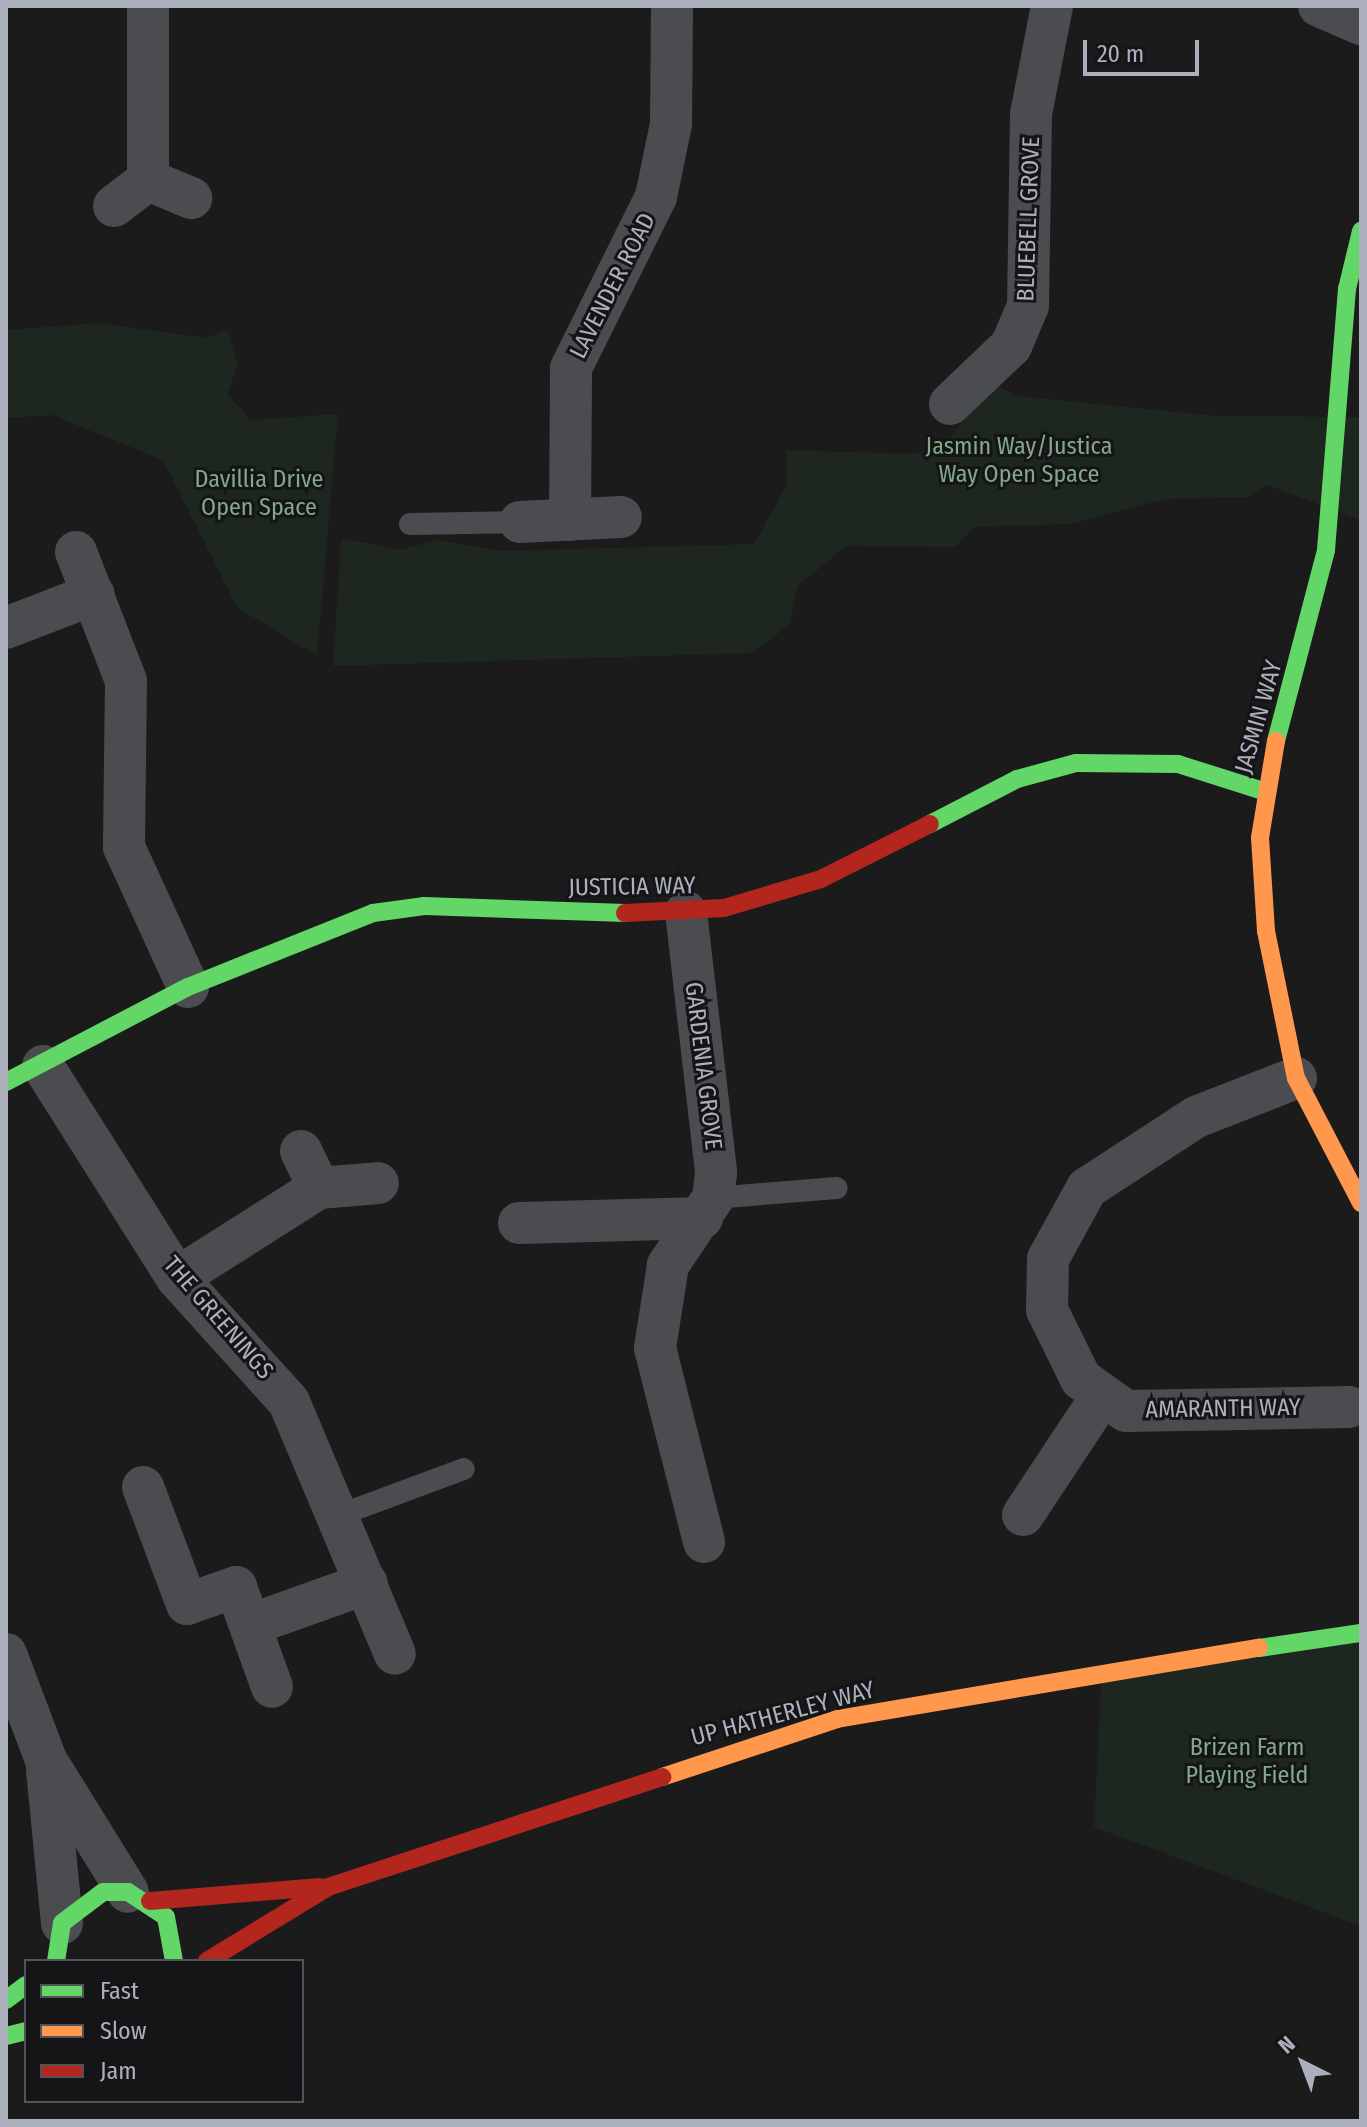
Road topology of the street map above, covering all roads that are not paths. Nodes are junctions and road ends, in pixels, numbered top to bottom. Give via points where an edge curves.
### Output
1 (148, 6) edge
2 (672, 6) edge
3 (1052, 6) edge
4 (1319, 6) edge
5 (1361, 24) edge
6 (148, 180) junction
7 (191, 198) dead end
8 (114, 206) dead end
9 (1361, 231) edge
10 (950, 404) dead end
11 (621, 517) dead end
12 (570, 520) junction
13 (520, 522) joint
14 (410, 524) dead end
15 (76, 552) dead end
16 (94, 594) junction
17 (6, 628) edge
18 (1263, 791) junction
19 (686, 912) junction
20 (188, 987) junction
21 (43, 1066) junction
22 (1296, 1078) junction
23 (6, 1082) edge
24 (301, 1151) dead end
25 (378, 1183) dead end
26 (319, 1188) junction
27 (837, 1188) dead end
28 (1361, 1203) edge
29 (708, 1208) junction
30 (519, 1223) dead end
31 (177, 1278) junction
32 (1101, 1397) junction
33 (1349, 1407) dead end
34 (464, 1469) dead end
35 (143, 1487) dead end
36 (340, 1515) junction
37 (1023, 1515) dead end
38 (704, 1542) dead end
39 (367, 1583) junction
40 (250, 1625) junction
41 (1361, 1633) edge
42 (6, 1654) edge
43 (395, 1654) dead end
44 (272, 1687) dead end
45 (46, 1760) junction
46 (328, 1887) junction
47 (139, 1897) junction
48 (58, 1942) edge
49 (45, 1959) edge
50 (174, 1959) edge
51 (210, 1959) edge
52 (24, 1986) edge
53 (6, 2000) edge

1 - 6 street
2 - 12 street, LAVENDER ROAD via 671,124 656,197 571,368
3 - 10 street, BLUEBELL GROVE via 1031,114 1028,306 1011,346
4 - 5 street
6 - 7 street
6 - 8 street
9 - 18 street, JASMIN WAY via 1347,289 1326,550
11 - 12 street
12 - 13 street
13 - 14 lane
15 - 16 street
16 - 17 street
16 - 20 street via 126,681 124,847
18 - 19 street, JUSTICIA WAY via 1178,764 1076,763 1017,779 821,879
18 - 22 street, JASMIN WAY via 1266,931
19 - 20 street, JUSTICIA WAY via 397,908 324,928
19 - 29 street, GARDENIA GROVE via 716,1157
20 - 21 street, JUSTICIA WAY
21 - 23 street, JUSTICIA WAY
21 - 31 street, THE GREENINGS
22 - 28 street, JASMIN WAY
22 - 32 street, AMARANTH WAY via 1196,1117 1125,1159 1068,1213 1048,1259 1047,1310 1064,1357
24 - 26 street
25 - 26 street
26 - 31 street
27 - 29 lane
29 - 30 street
29 - 38 street via 668,1265 654,1320 659,1375 706,1478
31 - 36 street, THE GREENINGS via 289,1402
32 - 33 street, AMARANTH WAY via 1126,1411
32 - 37 street
34 - 36 lane
35 - 40 street via 187,1604 236,1587
36 - 39 street, THE GREENINGS
39 - 40 street
39 - 43 street, THE GREENINGS
40 - 44 street
41 - 46 street, UP HATHERLEY WAY via 1074,1674 837,1719
42 - 45 street
45 - 47 street
45 - 48 street
46 - 47 street, UP HATHERLEY WAY
46 - 51 street, UP HATHERLEY WAY
47 - 48 street, UP HATHERLEY WAY via 81,1902
47 - 50 street via 173,1933
48 - 49 street
52 - 53 street

